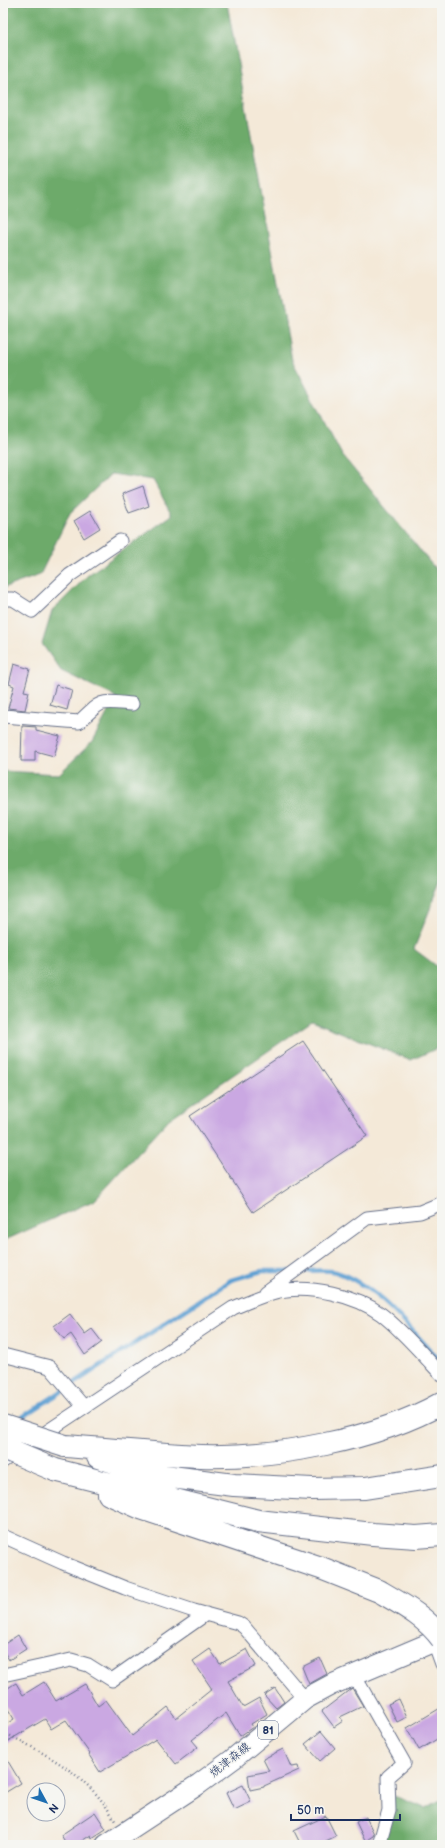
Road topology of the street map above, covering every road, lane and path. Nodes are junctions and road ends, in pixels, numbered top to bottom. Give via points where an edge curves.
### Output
1 (120, 541) dead end
2 (3, 599) edge
3 (132, 704) dead end
4 (3, 716) edge
5 (442, 1203) edge
6 (259, 1297) junction
7 (3, 1355) edge
8 (442, 1374) edge
9 (442, 1403) edge
10 (84, 1407) junction
11 (3, 1426) edge
12 (65, 1446) junction
13 (3, 1448) edge
14 (3, 1461) edge
15 (55, 1470) junction
16 (442, 1476) edge
17 (442, 1535) edge
18 (3, 1536) edge
19 (206, 1614) junction
20 (439, 1640) edge
21 (442, 1664) edge
22 (3, 1675) edge
23 (354, 1675) junction
24 (304, 1699) junction
25 (3, 1732) edge
26 (114, 1840) edge
27 (379, 1845) edge

1 - 2 street via 70,575 32,611 13,599
3 - 4 street via 104,701 79,722
5 - 6 street via 420,1212 367,1218
6 - 8 street via 280,1291 316,1290 337,1294 381,1314
6 - 10 street via 233,1308
7 - 10 street via 50,1367
9 - 12 highway via 418,1416 375,1431 312,1446 233,1456
10 - 14 street
11 - 12 highway, bridge
12 - 16 highway via 156,1475 241,1485 365,1488
13 - 15 highway, bridge
15 - 17 highway via 258,1521 373,1534 416,1537
15 - 20 highway, bridge via 141,1508 322,1568 379,1591 413,1611 435,1630
18 - 19 street via 125,1588
19 - 22 street via 112,1680 88,1665 71,1660
19 - 24 street via 244,1627
20 - 21 street
20 - 23 main road, 焼津森線 / 81
23 - 24 main road, 焼津森線 / 81
23 - 27 street via 404,1763 388,1777 389,1810
24 - 26 main road, 焼津森線 / 81 via 233,1759
25 - 26 path via 49,1755 72,1770 111,1814

